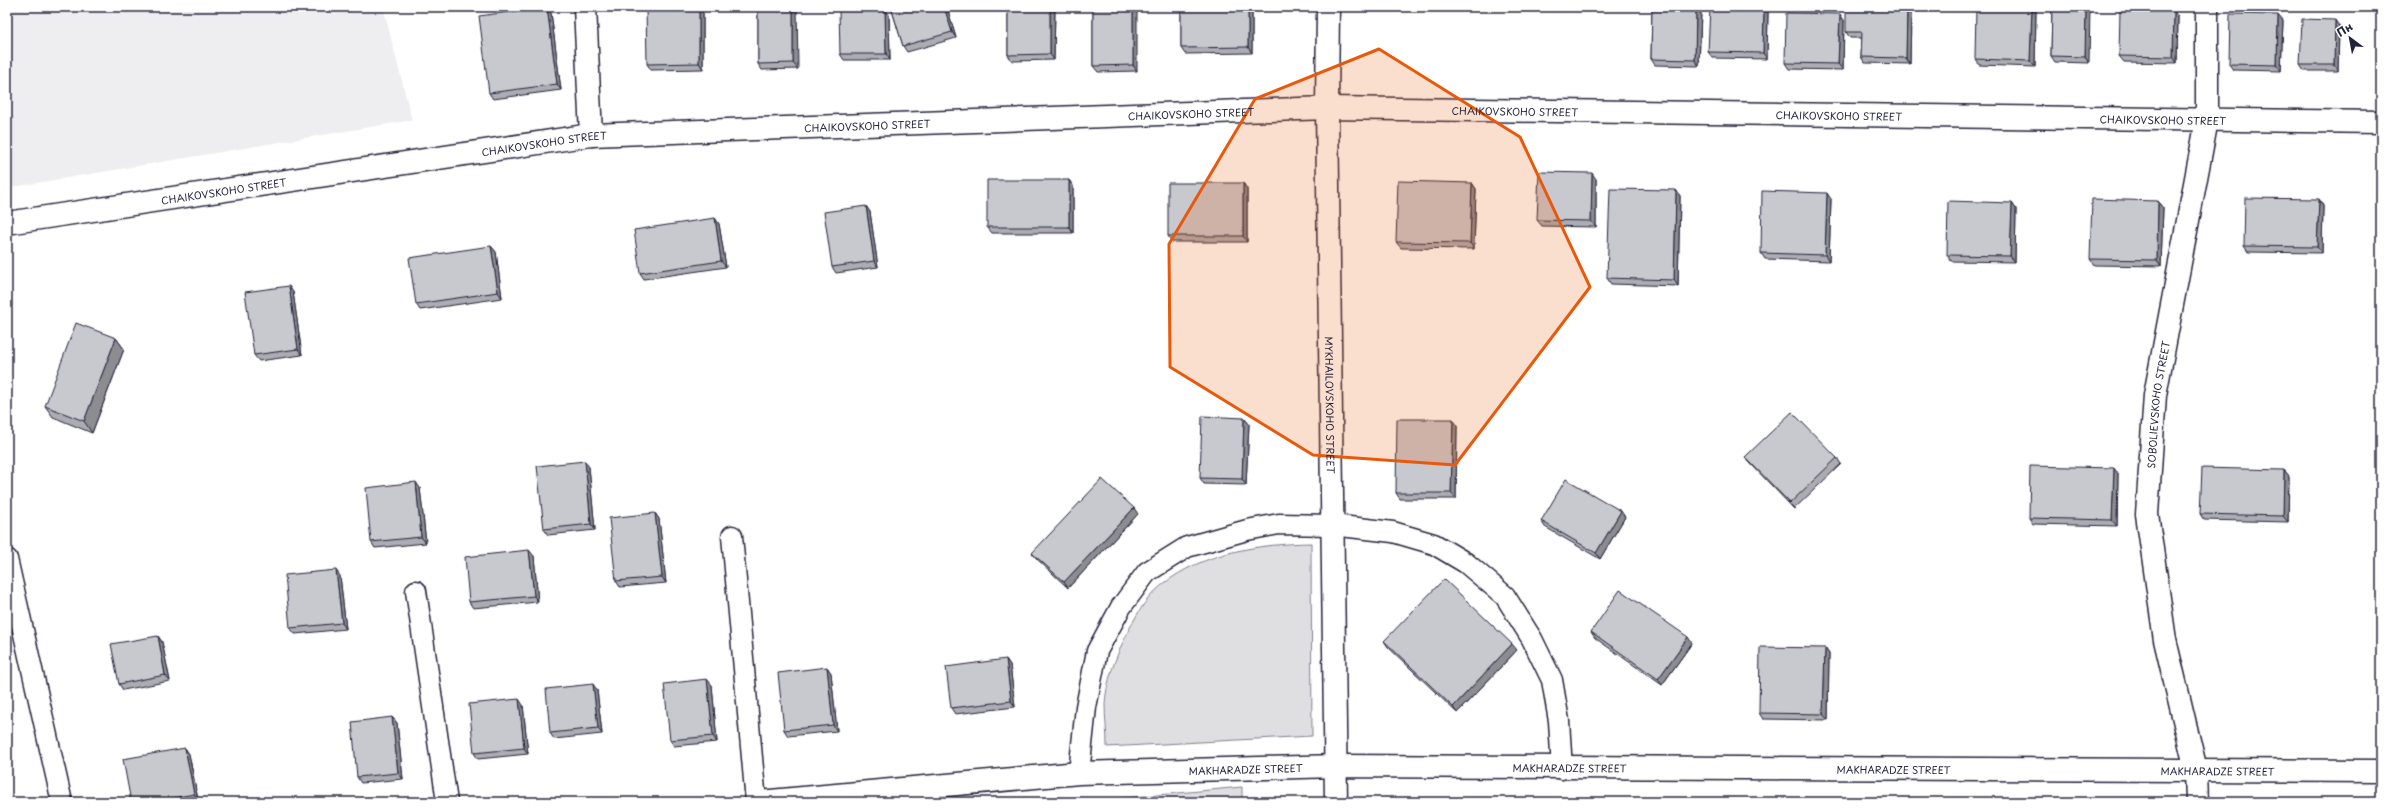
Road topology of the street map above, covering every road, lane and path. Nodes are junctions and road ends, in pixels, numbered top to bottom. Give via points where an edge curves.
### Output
1 (585, 7) edge
2 (1328, 7) edge
3 (2207, 7) edge
4 (1327, 108) junction
5 (2207, 120) junction
6 (2381, 122) edge
7 (591, 135) junction
8 (7, 223) edge
9 (1332, 525) junction
10 (732, 536) dead end
11 (7, 559) edge
12 (416, 591) dead end
13 (1337, 766) junction
14 (1562, 769) junction
15 (2196, 770) junction
16 (2381, 771) edge
17 (1078, 773) junction
18 (62, 802) edge
19 (447, 802) edge
20 (757, 802) edge
21 (1336, 802) edge
22 (2197, 802) edge

1 - 7 street
2 - 4 street, MYKHAILOVSKOHO STREET
3 - 5 street, SOBOLIEVSKOHO STREET
4 - 5 street, CHAIKOVSKOHO STREET
4 - 7 street, CHAIKOVSKOHO STREET
4 - 9 street, MYKHAILOVSKOHO STREET
5 - 6 street, CHAIKOVSKOHO STREET
5 - 15 street, SOBOLIEVSKOHO STREET via 2155,395 2148,514 2165,640
7 - 8 street, CHAIKOVSKOHO STREET
9 - 13 street, MYKHAILOVSKOHO STREET
9 - 14 lane via 1393,532 1434,544 1466,563 1505,596 1532,639 1552,680 1559,721
9 - 17 lane via 1279,524 1247,530 1187,547 1146,572 1121,606 1097,651 1086,707
10 - 20 lane
11 - 18 lane
12 - 19 lane
13 - 14 street, MAKHARADZE STREET
13 - 17 street, MAKHARADZE STREET
13 - 21 street, MYKHAILOVSKOHO STREET
14 - 15 street, MAKHARADZE STREET
15 - 16 street, MAKHARADZE STREET
15 - 22 street, SOBOLIEVSKOHO STREET
17 - 20 street, MAKHARADZE STREET

